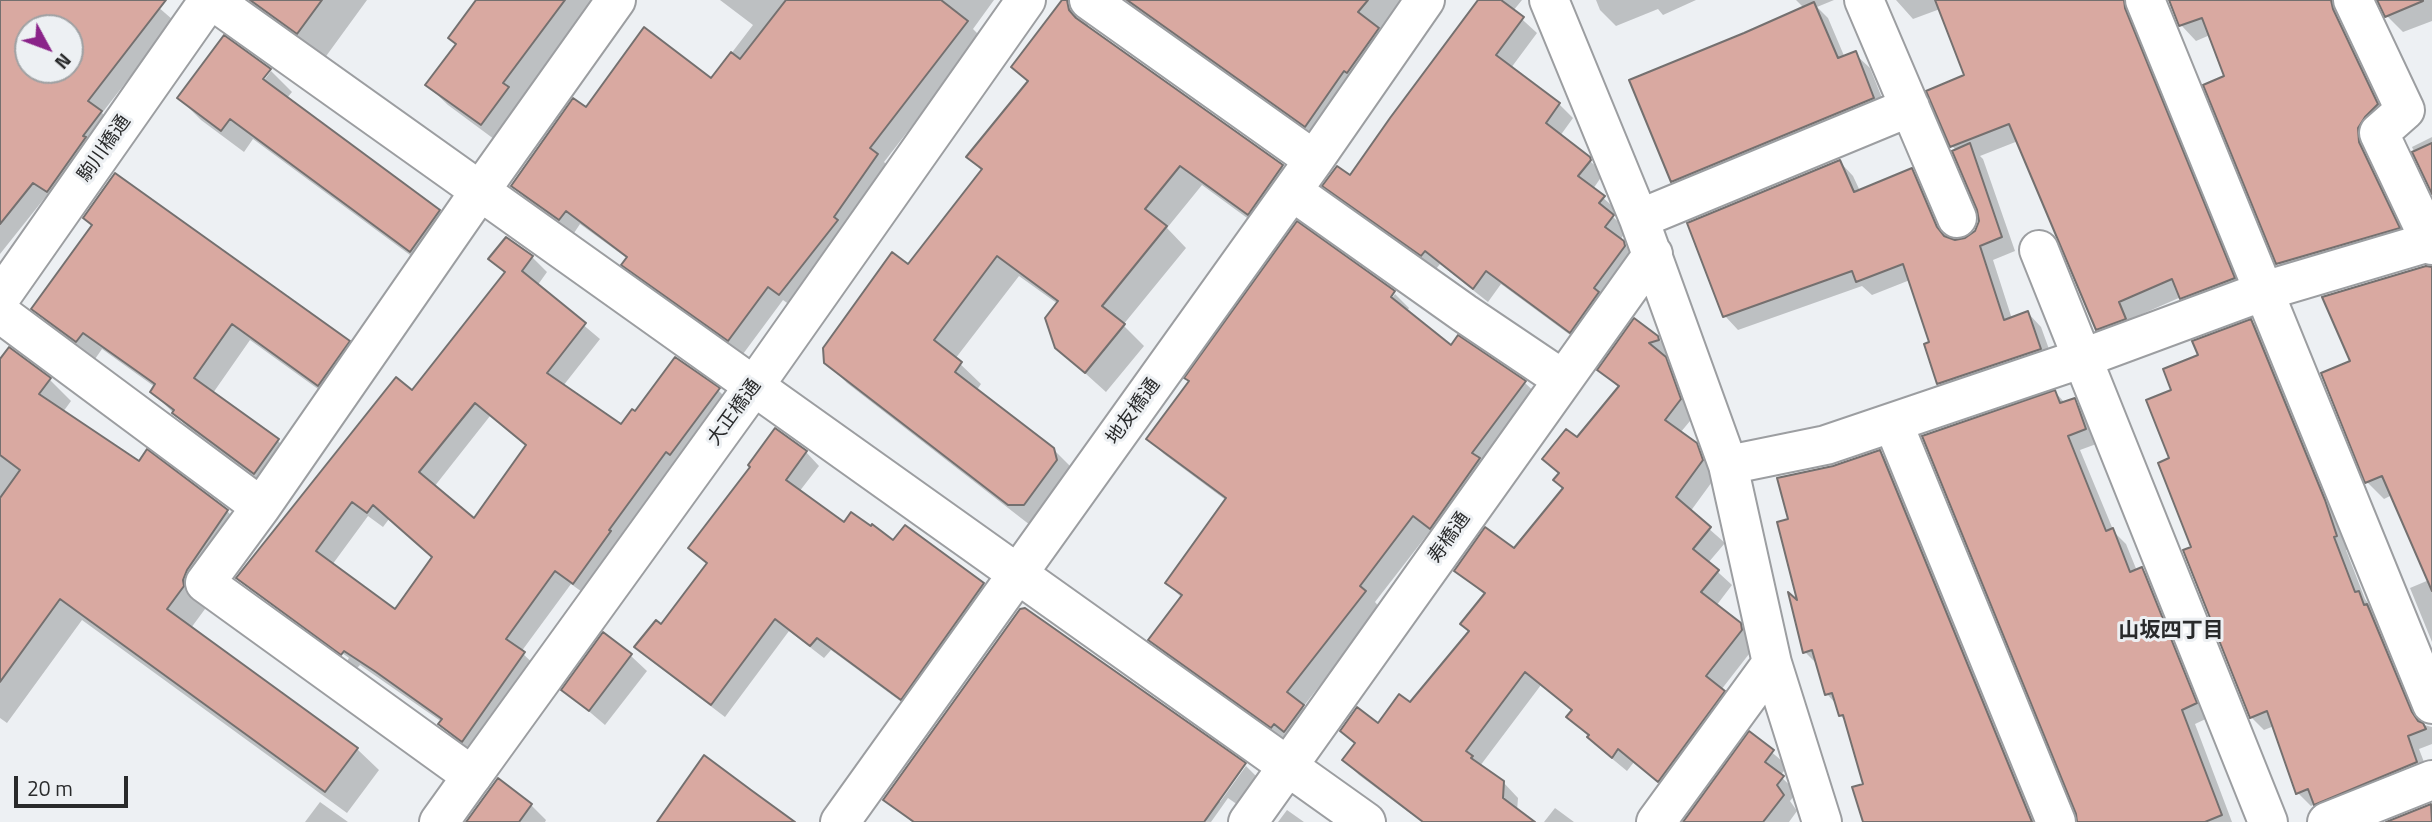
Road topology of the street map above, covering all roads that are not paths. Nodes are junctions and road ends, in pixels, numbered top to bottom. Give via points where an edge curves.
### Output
1 (211, 0) edge
2 (616, 0) edge
3 (1026, 0) edge
4 (1089, 0) edge
5 (1425, 0) edge
6 (1549, 0) edge
7 (1864, 0) edge
8 (2145, 0) edge
9 (2353, 0) edge
10 (1910, 107) junction
11 (1314, 160) junction
12 (480, 191) junction
13 (1292, 191) junction
14 (1956, 218) dead end
15 (1639, 219) junction
16 (2430, 243) edge
17 (2039, 250) dead end
18 (1653, 254) junction
19 (2264, 291) junction
20 (0, 298) edge
21 (0, 313) edge
22 (2083, 358) junction
23 (1562, 379) junction
24 (754, 386) junction
25 (1893, 423) junction
26 (1728, 465) junction
27 (261, 507) junction
28 (1018, 573) junction
29 (1772, 663) junction
30 (2432, 704) edge
31 (1288, 766) junction
32 (472, 776) junction
33 (2432, 780) edge
34 (439, 822) edge
35 (841, 822) edge
36 (1248, 822) edge
37 (1366, 822) edge
38 (1656, 822) edge
39 (1822, 822) edge
40 (2056, 822) edge
41 (2268, 822) edge
42 (2327, 822) edge

1 - 12 street
1 - 20 street, 駒川橋通
2 - 12 street
3 - 24 street, 大正橋通
4 - 11 street
5 - 11 street, 地友橋通
6 - 15 street
7 - 10 street
8 - 19 street
9 - 16 street via 2405,110 2379,133
10 - 14 street
10 - 15 street
11 - 13 street, 地友橋通
12 - 24 street
12 - 27 street
13 - 23 street
13 - 28 street, 地友橋通
15 - 18 street
16 - 19 street
17 - 22 street
18 - 23 street, 寿橋通
18 - 26 street
19 - 22 street
19 - 30 street
21 - 27 street
22 - 25 street
22 - 41 street
23 - 31 street, 寿橋通
24 - 28 street
24 - 32 street, 大正橋通
25 - 26 street via 1826,445
25 - 40 street
26 - 29 street
27 - 32 street via 205,583
28 - 31 street
28 - 35 street, 地友橋通
29 - 38 street
29 - 39 street
31 - 36 street, 寿橋通
31 - 37 street
32 - 34 street, 大正橋通
33 - 42 street

